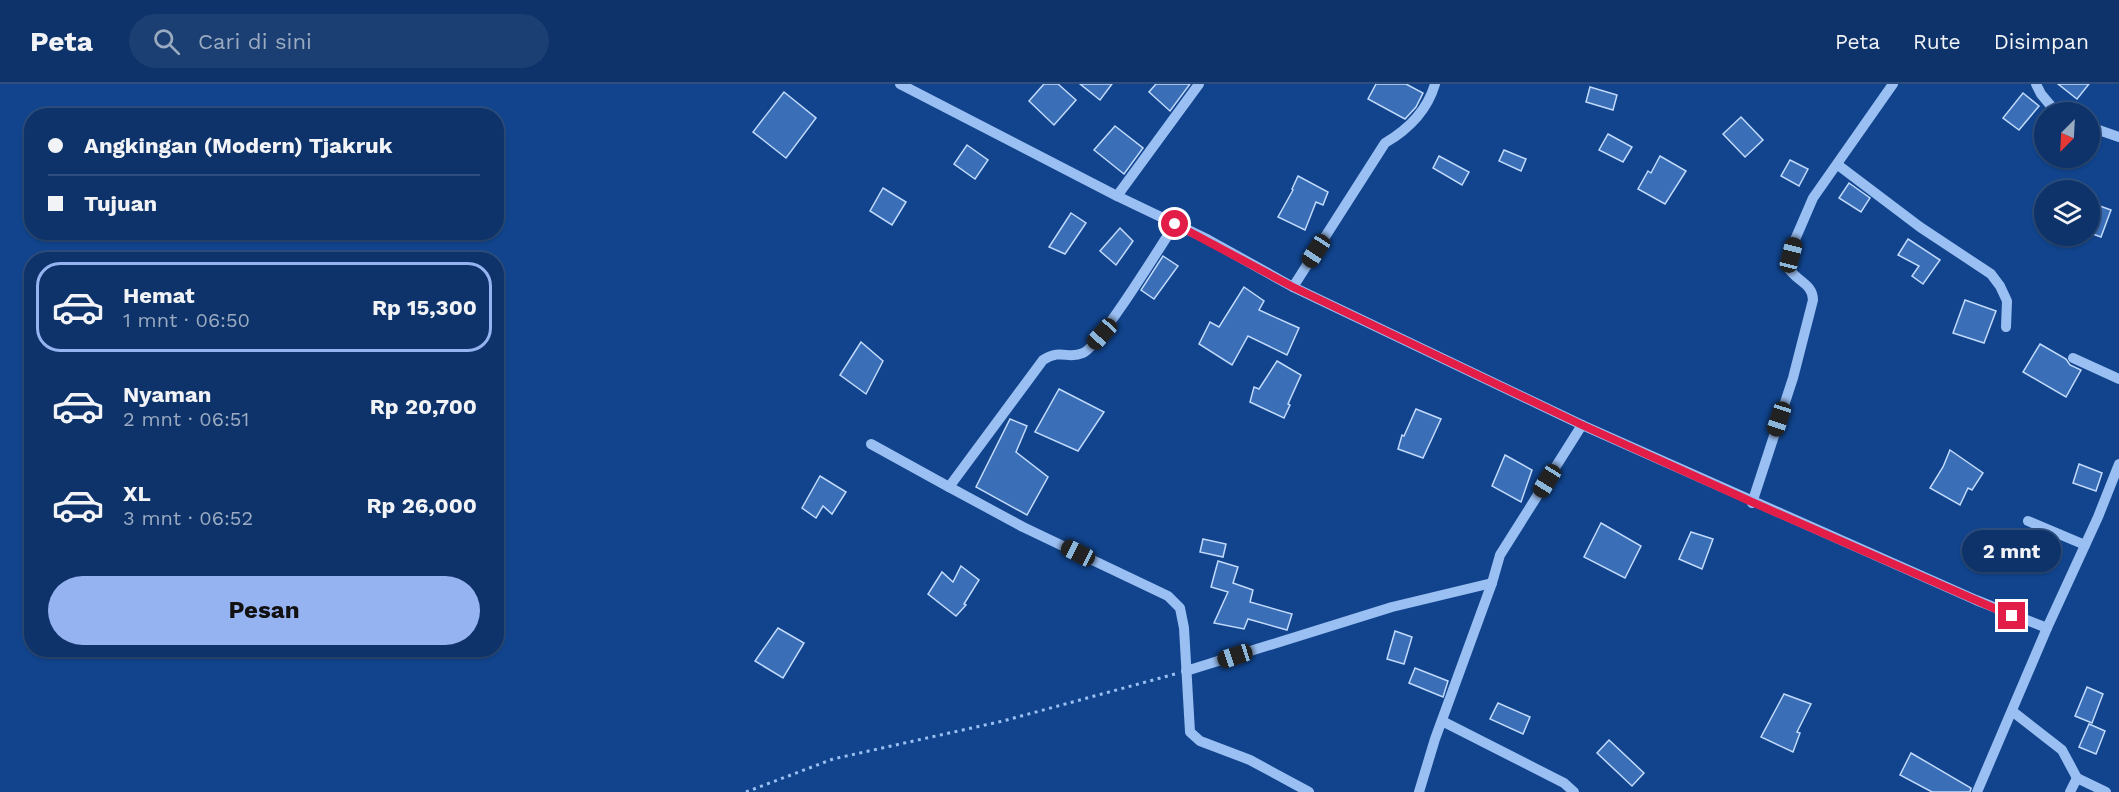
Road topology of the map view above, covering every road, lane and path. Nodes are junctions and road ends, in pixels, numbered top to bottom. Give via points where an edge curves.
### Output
1 (900, 84) edge
2 (1199, 84) edge
3 (1435, 84) edge
4 (1893, 84) edge
5 (2036, 84) edge
6 (2048, 102) edge
7 (2100, 130) edge
8 (2119, 137) edge
9 (1838, 165) junction
10 (1117, 196) junction
11 (1175, 224) junction
12 (1293, 287) junction
13 (2006, 327) dead end
14 (2073, 358) dead end
15 (2119, 379) edge
16 (1582, 425) junction
17 (871, 444) dead end
18 (2119, 464) edge
19 (950, 487) junction
20 (1752, 502) junction
21 (2028, 521) dead end
22 (2085, 545) junction
23 (1492, 583) junction
24 (2047, 628) junction
25 (1186, 671) junction
26 (2012, 711) junction
27 (1442, 721) junction
28 (2077, 778) junction
29 (746, 792) edge
30 (1309, 792) edge
31 (1419, 792) edge
32 (1574, 792) edge
33 (1977, 792) edge
34 (2070, 792) edge
35 (2106, 792) edge

1 - 10 street
2 - 10 street
3 - 12 street via 1417,119 1385,143
4 - 9 street
5 - 6 street
7 - 8 street
9 - 13 street via 1990,274 2007,301
9 - 20 street via 1813,198 1794,243 1788,267 1795,278 1808,286 1813,300 1793,378
10 - 11 street
11 - 12 street
11 - 19 street via 1102,334 1085,353 1053,354 1043,360
12 - 16 street
14 - 15 street
16 - 20 street
16 - 23 street via 1500,555
17 - 19 street
18 - 22 street
19 - 25 street via 1023,527 1168,596 1180,608
20 - 24 street
21 - 22 street
22 - 24 street
23 - 25 street via 1392,607
23 - 27 street
24 - 26 street
25 - 29 path via 1003,721 833,759
25 - 30 street via 1190,732 1200,741 1250,760
26 - 28 street via 2062,750
26 - 33 street
27 - 31 street
27 - 32 street via 1564,783
28 - 34 street
28 - 35 street

